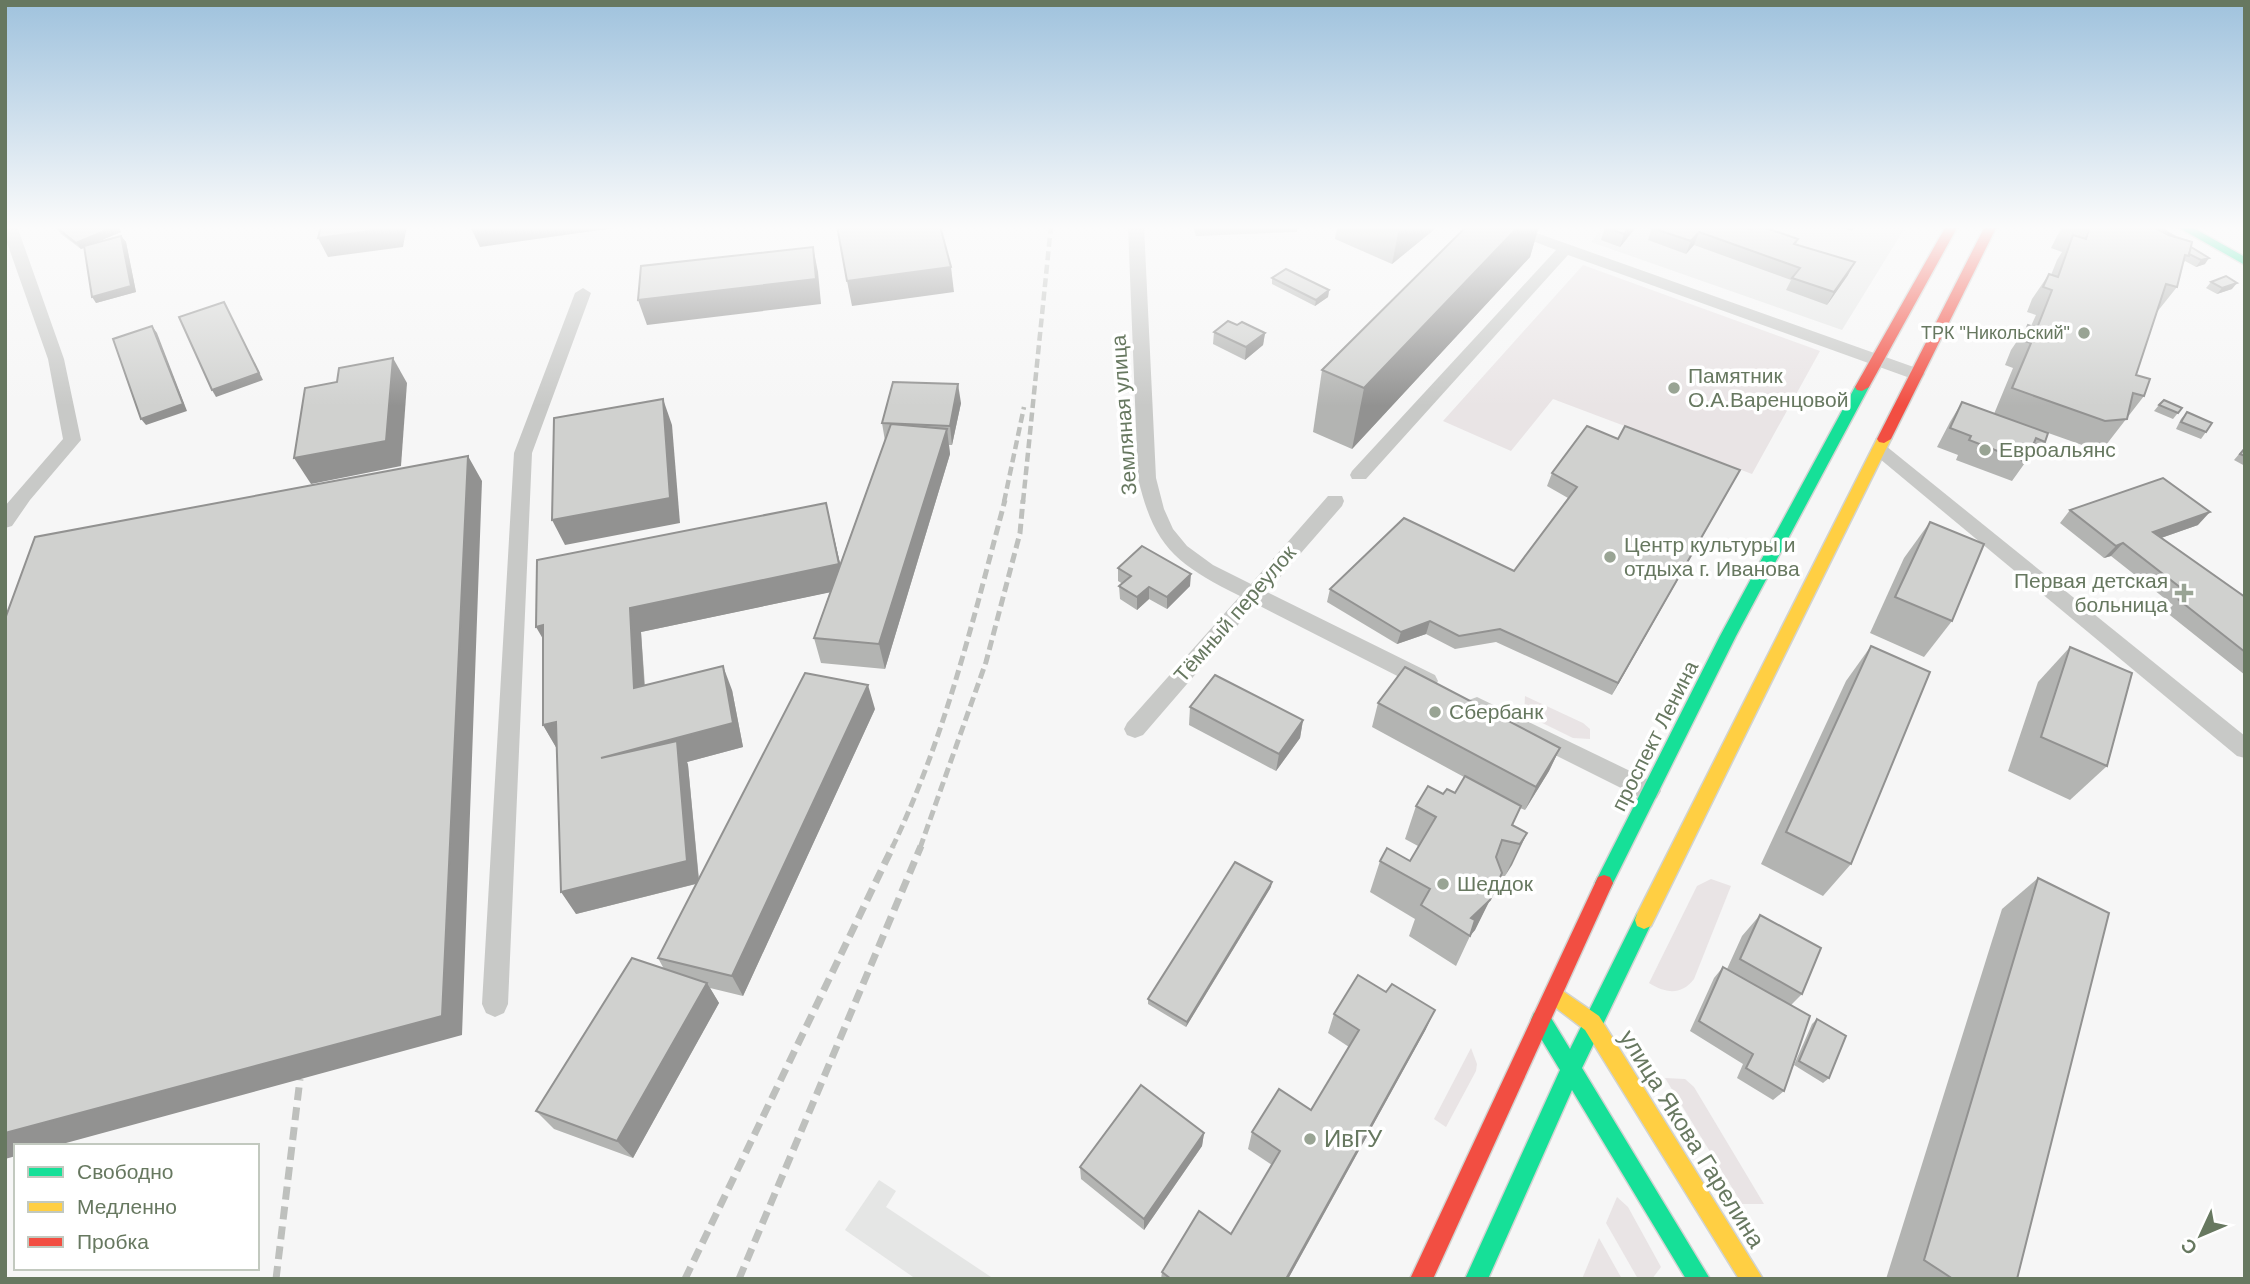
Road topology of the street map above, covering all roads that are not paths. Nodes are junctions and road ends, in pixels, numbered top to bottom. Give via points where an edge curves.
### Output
1 (24, 286) edge
2 (1139, 286) edge
3 (1531, 286) edge
4 (1668, 286) edge
5 (1918, 286) edge
6 (1961, 286) edge
7 (583, 293) dead end
8 (1876, 360) junction
9 (1916, 374) junction
10 (1849, 436) junction
11 (1880, 450) junction
12 (1359, 475) dead end
13 (1335, 501) dead end
14 (5, 521) edge
15 (1251, 594) junction
16 (1135, 729) dead end
17 (2245, 749) edge
18 (1649, 791) junction
19 (1554, 994) junction
20 (495, 1004) dead end
21 (1541, 1020) junction
22 (1592, 1023) junction
23 (1572, 1068) junction
24 (1421, 1279) edge
25 (1476, 1279) edge
26 (1699, 1279) edge
27 (1752, 1279) edge

1 - 14 street via 56,359 72,440
2 - 15 street, Земляная улица via 1147,478 1154,509 1167,540 1186,557
3 - 12 street
4 - 8 street
5 - 8 main road, проспект Ленина
6 - 9 main road
7 - 20 street via 523,453
8 - 9 street
8 - 10 main road, проспект Ленина
9 - 11 main road
10 - 11 main road
10 - 18 main road, проспект Ленина
11 - 17 street
11 - 22 main road
13 - 15 street, Тёмный переулок
15 - 16 street, Тёмный переулок
15 - 18 street, Земляная улица
18 - 19 main road, проспект Ленина
19 - 21 main road, проспект Ленина
19 - 22 main road
21 - 23 main road
21 - 24 main road, проспект Ленина
22 - 23 main road
22 - 27 main road, улица Якова Гарелина
23 - 25 main road
23 - 26 main road

